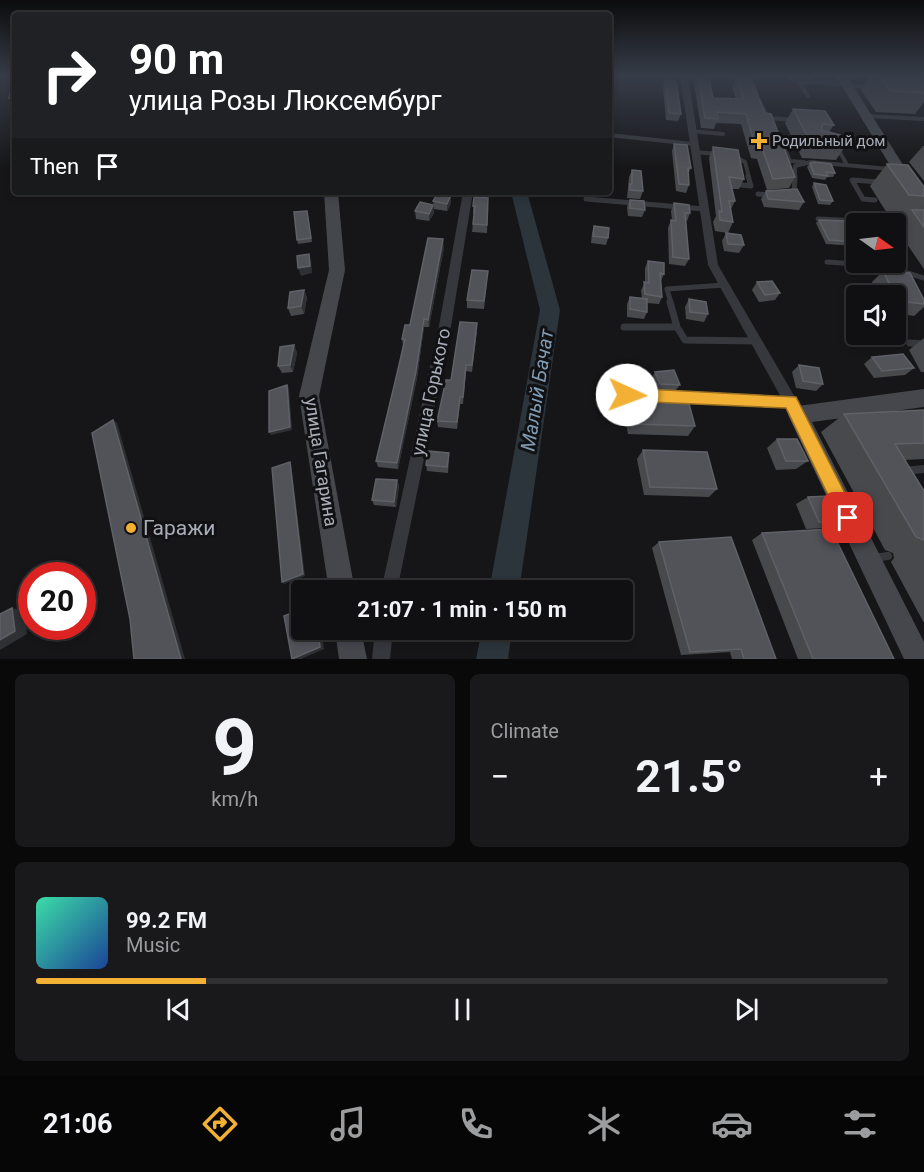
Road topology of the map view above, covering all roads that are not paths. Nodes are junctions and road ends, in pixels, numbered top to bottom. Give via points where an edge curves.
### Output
1 (688, 107) edge
2 (762, 107) edge
3 (861, 107) edge
4 (867, 116) junction
5 (924, 119) edge
6 (802, 121) edge
7 (691, 131) junction
8 (723, 134) dead end
9 (612, 135) edge
10 (836, 145) edge
11 (784, 147) edge
12 (694, 148) junction
13 (811, 162) junction
14 (847, 165) junction
15 (902, 179) junction
16 (890, 182) edge
17 (741, 185) edge
18 (758, 194) dead end
19 (785, 194) edge
20 (331, 195) edge
21 (467, 195) edge
22 (776, 195) edge
23 (586, 199) dead end
24 (876, 200) dead end
25 (704, 208) junction
26 (924, 210) edge
27 (818, 219) edge
28 (924, 224) edge
29 (827, 262) dead end
30 (923, 280) edge
31 (724, 285) junction
32 (624, 327) dead end
33 (677, 327) junction
34 (756, 341) junction
35 (910, 344) dead end
36 (924, 345) edge
37 (674, 397) edge
38 (924, 398) edge
39 (794, 408) junction
40 (924, 469) edge
41 (902, 480) edge
42 (340, 580) edge
43 (391, 580) edge
44 (350, 640) edge
45 (383, 640) edge
46 (353, 659) edge
47 (381, 659) edge
48 (918, 659) edge

1 - 7 street
2 - 6 lane via 768,118
3 - 4 street
4 - 5 lane
4 - 15 street
7 - 8 lane
7 - 12 street
9 - 12 lane
10 - 14 lane
11 - 13 lane via 790,161
12 - 17 lane via 745,162 751,186
12 - 25 street
13 - 14 lane
13 - 19 lane via 795,166 794,192
14 - 15 lane
15 - 26 street
16 - 24 lane via 852,180 863,199
18 - 22 lane
20 - 42 street, улица Гагарина via 337,270 309,396
21 - 43 street, улица Горького via 445,326
23 - 25 lane
25 - 31 street via 712,265
27 - 28 lane
29 - 30 lane via 886,266
31 - 33 lane via 668,289
31 - 34 street
32 - 33 lane
33 - 34 lane via 686,340
34 - 39 street
35 - 36 lane
37 - 39 lane
38 - 39 street
39 - 48 street via 878,557
40 - 41 lane via 897,471
44 - 46 street
45 - 47 street

